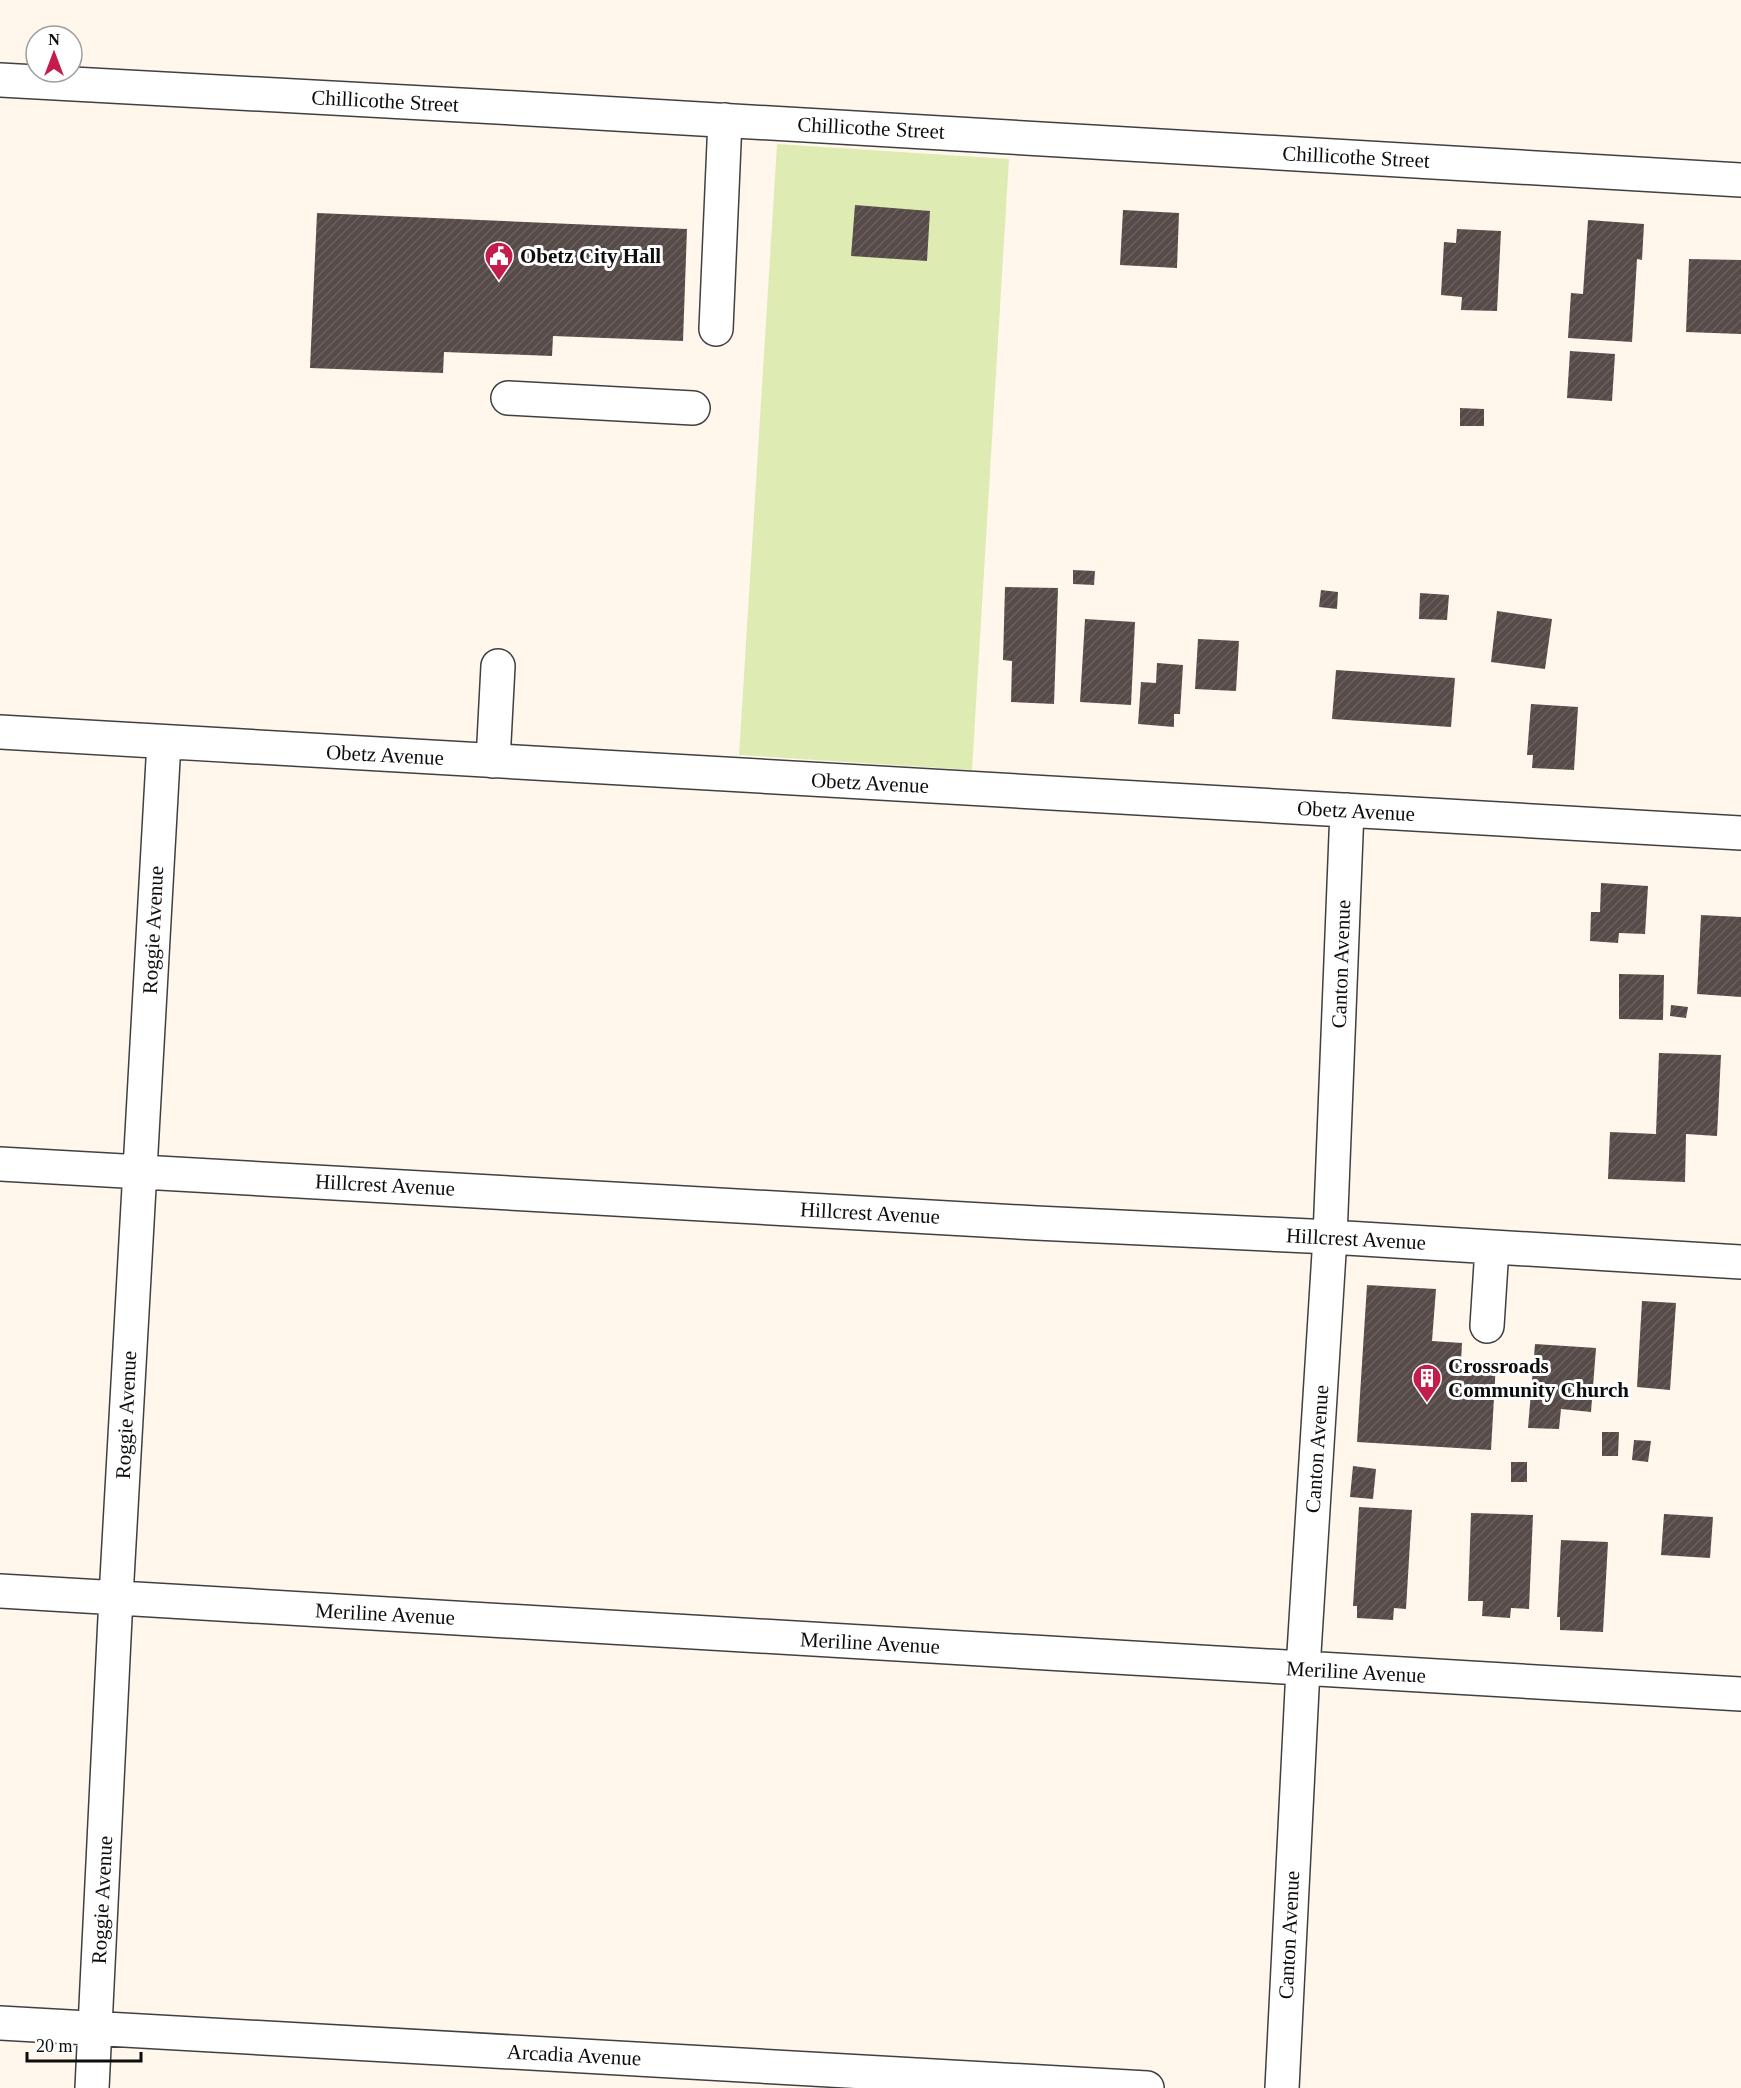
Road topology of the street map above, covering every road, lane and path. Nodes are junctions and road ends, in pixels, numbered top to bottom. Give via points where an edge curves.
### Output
1 (0, 80) edge
2 (725, 120) junction
3 (1741, 180) edge
4 (716, 329) dead end
5 (508, 398) dead end
6 (693, 408) dead end
7 (498, 666) dead end
8 (0, 732) edge
9 (164, 742) junction
10 (493, 761) junction
11 (1347, 810) junction
12 (1741, 833) edge
13 (0, 1164) edge
14 (140, 1172) junction
15 (1330, 1237) junction
16 (1492, 1248) junction
17 (1741, 1262) edge
18 (1487, 1326) dead end
19 (0, 1590) edge
20 (116, 1598) junction
21 (1303, 1669) junction
22 (1741, 1694) edge
23 (0, 2023) edge
24 (96, 2028) junction
25 (92, 2088) edge
26 (1147, 2088) edge
27 (1282, 2088) edge

1 - 2 street, Chillicothe Street
2 - 3 street, Chillicothe Street
2 - 4 street
5 - 6 street
7 - 10 street
8 - 9 street, Obetz Avenue
9 - 10 street, Obetz Avenue
9 - 14 street, Roggie Avenue
10 - 11 street, Obetz Avenue
11 - 12 street, Obetz Avenue
11 - 15 street, Canton Avenue
13 - 14 street, Hillcrest Avenue
14 - 15 street, Hillcrest Avenue
14 - 20 street, Roggie Avenue
15 - 16 street, Hillcrest Avenue
15 - 21 street, Canton Avenue
16 - 17 street, Hillcrest Avenue
16 - 18 street
19 - 20 street, Meriline Avenue
20 - 21 street, Meriline Avenue
20 - 24 street, Roggie Avenue
21 - 22 street, Meriline Avenue
21 - 27 street, Canton Avenue
23 - 24 street, Arcadia Avenue
24 - 25 street, Roggie Avenue
24 - 26 street, Arcadia Avenue

